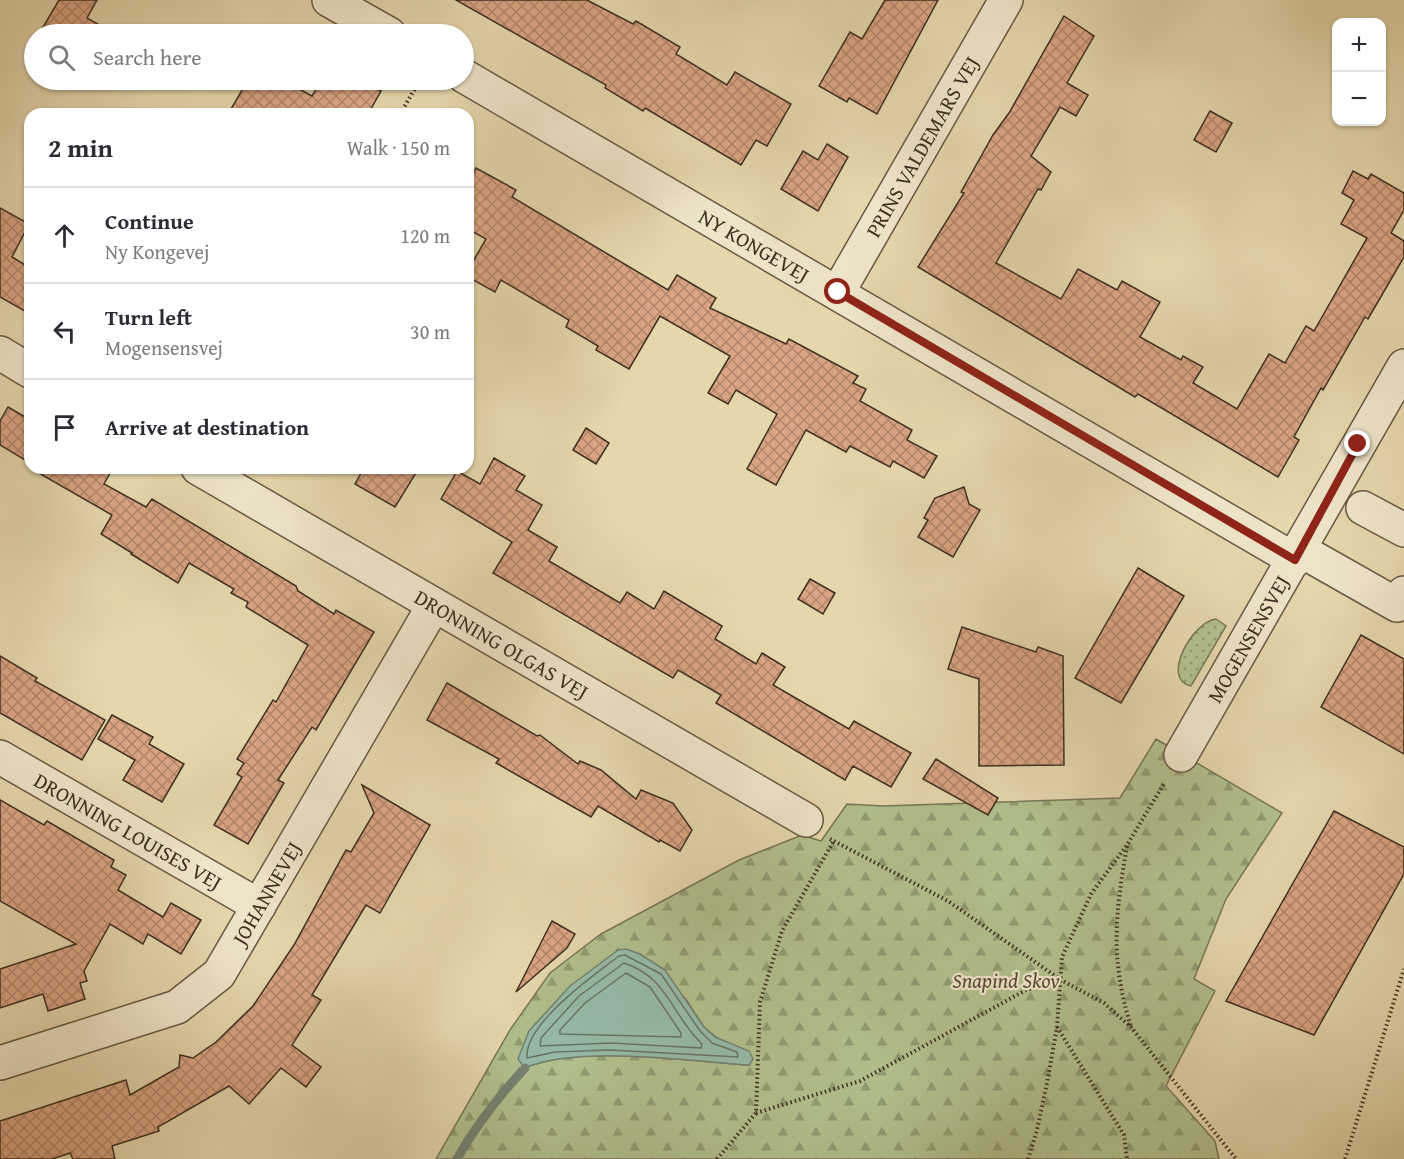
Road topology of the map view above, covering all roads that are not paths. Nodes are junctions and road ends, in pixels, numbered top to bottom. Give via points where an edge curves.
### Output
1 (329, 0) edge
2 (1006, 0) edge
3 (363, 9) edge
4 (379, 24) edge
5 (474, 82) edge
6 (838, 292) junction
7 (0, 353) edge
8 (24, 367) edge
9 (1400, 383) edge
10 (208, 474) edge
11 (1363, 508) dead end
12 (1404, 530) edge
13 (1297, 555) junction
14 (1404, 594) edge
15 (434, 605) junction
16 (1181, 755) road end
17 (0, 757) edge
18 (806, 820) road end
19 (259, 906) junction
20 (0, 1063) edge

1 - 3 street
2 - 6 street, PRINS VALDEMARS VEJ
3 - 4 street
5 - 6 street, NY KONGEVEJ
6 - 13 street, NY KONGEVEJ
7 - 8 street
9 - 13 street, MOGENSENSVEJ
10 - 15 street, DRONNING OLGAS VEJ
11 - 12 street
13 - 14 street, NY KONGEVEJ via 1398,604
13 - 16 street, MOGENSENSVEJ
15 - 18 street, DRONNING OLGAS VEJ
15 - 19 street, JOHANNEVEJ
17 - 19 street, DRONNING LOUISES VEJ
19 - 20 street, JOHANNEVEJ via 219,974 177,1007

